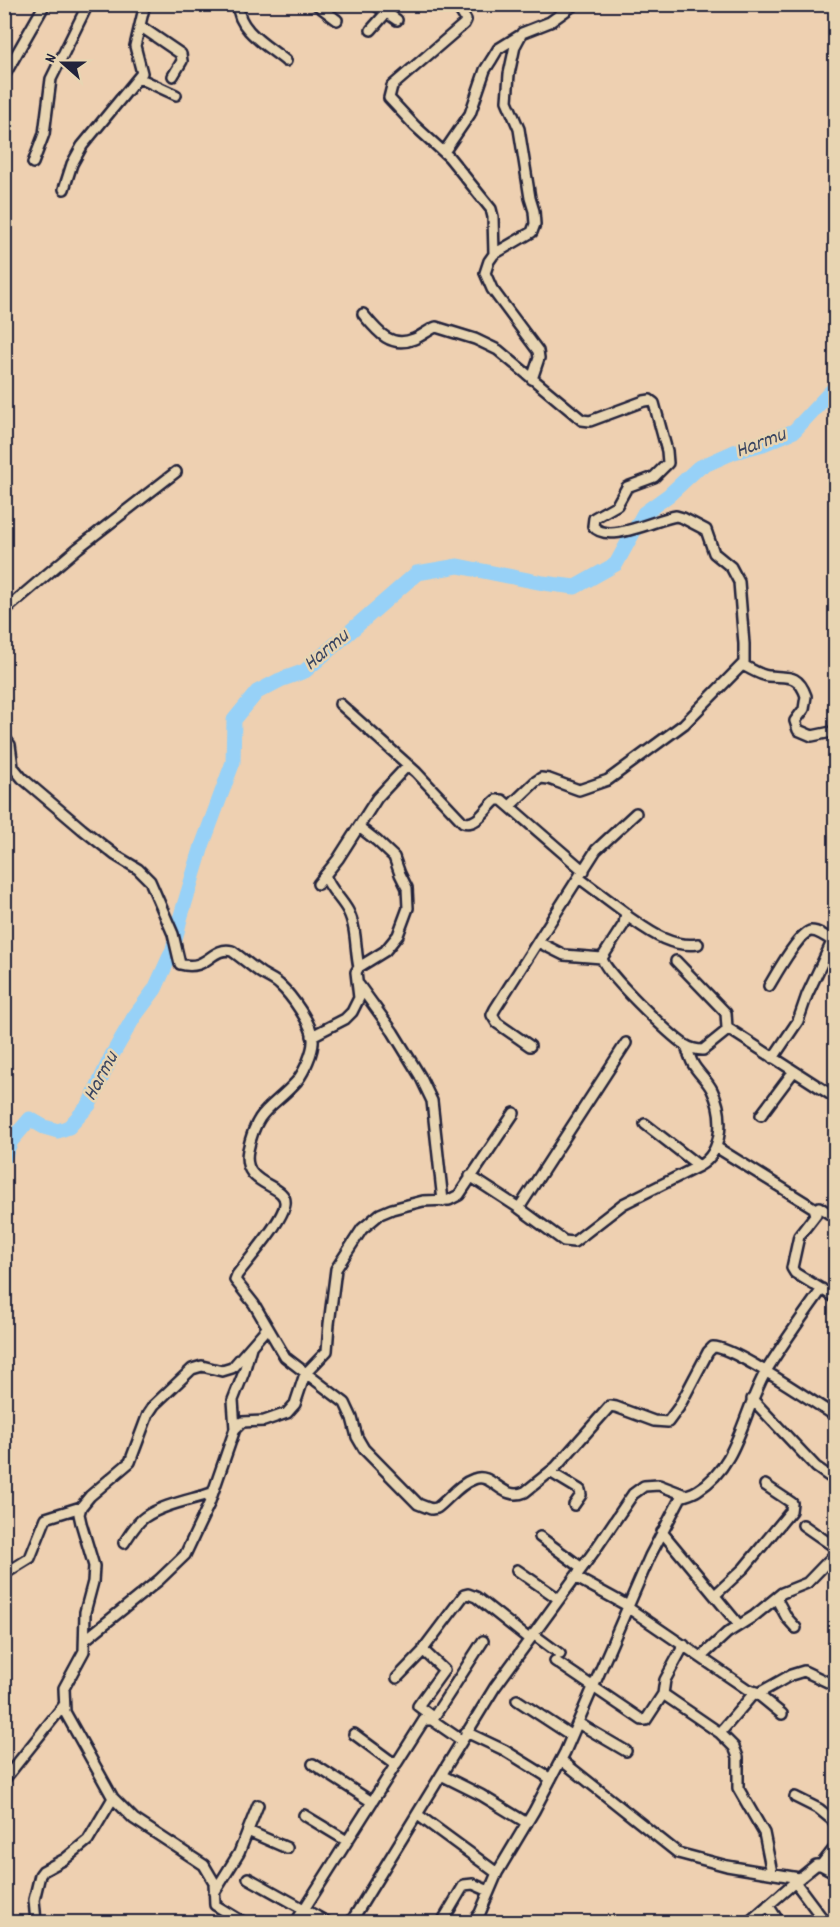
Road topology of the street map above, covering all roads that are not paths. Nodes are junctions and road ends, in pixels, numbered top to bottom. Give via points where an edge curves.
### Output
1 (45, 4) edge
2 (88, 4) edge
3 (145, 4) edge
4 (237, 4) edge
5 (315, 4) edge
6 (374, 4) edge
7 (394, 4) edge
8 (456, 4) edge
9 (575, 4) edge
10 (386, 13) junction
11 (337, 20) dead end
12 (397, 20) dead end
13 (140, 26) junction
14 (371, 30) dead end
15 (522, 33) junction
16 (286, 61) dead end
17 (4, 76) edge
18 (173, 76) dead end
19 (139, 78) junction
20 (176, 94) dead end
21 (444, 152) junction
22 (33, 163) dead end
23 (64, 189) dead end
24 (494, 254) junction
25 (363, 314) dead end
26 (532, 379) junction
27 (176, 472) dead end
28 (4, 611) edge
29 (744, 665) junction
30 (340, 704) dead end
31 (836, 731) edge
32 (4, 737) edge
33 (408, 765) junction
34 (510, 806) junction
35 (636, 813) dead end
36 (359, 827) junction
37 (581, 874) junction
38 (325, 875) junction
39 (318, 884) dead end
40 (627, 916) junction
41 (538, 942) junction
42 (834, 943) edge
43 (698, 944) dead end
44 (602, 958) junction
45 (676, 961) dead end
46 (359, 968) junction
47 (358, 984) junction
48 (768, 986) dead end
49 (727, 1028) junction
50 (312, 1036) junction
51 (627, 1042) dead end
52 (530, 1046) dead end
53 (686, 1046) junction
54 (773, 1058) junction
55 (794, 1071) junction
56 (836, 1098) edge
57 (514, 1113) dead end
58 (761, 1115) dead end
59 (645, 1124) dead end
60 (716, 1147) junction
61 (699, 1166) junction
62 (470, 1176) junction
63 (442, 1201) junction
64 (819, 1207) dead end
65 (519, 1208) junction
66 (836, 1218) edge
67 (822, 1289) junction
68 (836, 1298) edge
69 (267, 1328) junction
70 (252, 1344) junction
71 (766, 1372) junction
72 (305, 1374) junction
73 (752, 1399) junction
74 (836, 1416) edge
75 (235, 1429) junction
76 (550, 1472) junction
77 (836, 1481) edge
78 (765, 1485) dead end
79 (212, 1493) junction
80 (685, 1495) junction
81 (574, 1505) dead end
82 (81, 1507) junction
83 (803, 1525) dead end
84 (662, 1532) junction
85 (540, 1537) dead end
86 (124, 1543) dead end
87 (836, 1548) edge
88 (836, 1553) edge
89 (582, 1568) junction
90 (517, 1570) dead end
91 (4, 1574) edge
92 (575, 1577) junction
93 (715, 1595) junction
94 (776, 1598) junction
95 (559, 1599) junction
96 (628, 1607) junction
97 (739, 1625) junction
98 (796, 1628) dead end
99 (531, 1636) junction
100 (86, 1639) junction
101 (483, 1641) dead end
102 (684, 1645) junction
103 (424, 1650) junction
104 (702, 1657) junction
105 (398, 1678) dead end
106 (836, 1686) edge
107 (593, 1689) junction
108 (755, 1692) junction
109 (663, 1694) junction
110 (517, 1700) dead end
111 (64, 1705) junction
112 (782, 1714) dead end
113 (433, 1719) junction
114 (578, 1723) junction
115 (720, 1733) junction
116 (354, 1734) dead end
117 (463, 1736) junction
118 (572, 1736) junction
119 (626, 1751) dead end
120 (561, 1760) junction
121 (313, 1764) dead end
122 (396, 1765) junction
123 (441, 1775) junction
124 (551, 1779) junction
125 (4, 1780) edge
126 (795, 1797) dead end
127 (113, 1798) junction
128 (372, 1802) junction
129 (258, 1804) dead end
130 (304, 1815) dead end
131 (418, 1815) junction
132 (527, 1823) junction
133 (836, 1823) edge
134 (248, 1831) junction
135 (347, 1841) junction
136 (836, 1846) edge
137 (287, 1848) dead end
138 (821, 1865) junction
139 (497, 1873) junction
140 (772, 1873) junction
141 (836, 1873) edge
142 (248, 1878) dead end
143 (797, 1880) junction
144 (489, 1891) junction
145 (214, 1893) junction
146 (768, 1905) junction
147 (305, 1909) junction
148 (36, 1923) edge
149 (243, 1923) edge
150 (296, 1923) edge
151 (327, 1923) edge
152 (351, 1923) edge
153 (442, 1923) edge
154 (473, 1923) edge
155 (749, 1923) edge
156 (779, 1923) edge
157 (825, 1923) edge

1 - 17 street
2 - 22 street via 51,79 44,134
3 - 13 street
4 - 16 street via 247,30
5 - 11 street
6 - 10 street
7 - 10 street
8 - 21 street via 465,16 464,24 392,86 389,93 392,103
9 - 15 street via 550,22
10 - 12 street
10 - 14 street
13 - 18 street via 181,54 182,62
13 - 19 street via 135,46 141,68
15 - 21 street via 498,49 485,70 470,114
15 - 24 street via 512,54 507,97 519,129 535,224 532,232
19 - 20 street
19 - 23 street via 82,146
21 - 24 street via 491,209
24 - 26 street via 486,267 486,278 538,351
25 - 26 street via 383,337 396,342 415,339 436,327 483,342
26 - 29 street via 585,421 646,400 656,405 668,463 654,477 627,488 617,505 592,522 602,531 628,531 679,516 708,533 714,554 731,567 739,582
27 - 28 street
29 - 31 street via 767,676 784,675 796,680 806,696 804,709 795,722 798,730 812,736
29 - 34 street via 684,724 608,780 579,790 542,778
30 - 33 street
32 - 50 street via 22,778 150,881 173,934 180,964 197,966 221,951 232,951 284,988
33 - 34 street via 463,822 475,822 496,800
33 - 36 street via 377,798
34 - 37 street
35 - 37 street via 596,850
36 - 38 street
36 - 46 street via 394,857 408,892 408,908 398,935 378,957
37 - 40 street
37 - 41 street
38 - 39 street
38 - 46 street via 329,887 349,912
40 - 43 street via 671,942
40 - 44 street
41 - 44 street via 564,955
41 - 52 street via 492,1015 497,1023
42 - 48 street via 815,932 806,932
42 - 54 street via 798,1021
44 - 53 street via 604,966 634,998
45 - 49 street via 726,1013
46 - 47 street
47 - 50 street via 358,998 350,1015
47 - 63 street via 393,1032 432,1101
49 - 53 street via 703,1050
49 - 54 street
50 - 69 street via 299,1078 264,1110 248,1149 247,1164 252,1175 282,1193 285,1200 282,1213 235,1280
51 - 65 street
53 - 60 street via 714,1093 720,1131
54 - 55 street
55 - 56 street
55 - 58 street
57 - 62 street
59 - 61 street
60 - 61 street
60 - 67 street via 814,1208 814,1218 799,1236 792,1268 795,1274
61 - 65 street via 623,1204 574,1242 564,1241
62 - 63 street via 459,1195
62 - 65 street
63 - 72 street via 423,1201 392,1209 362,1229 336,1269 328,1349
64 - 66 street
67 - 68 street
67 - 71 street
69 - 70 street
69 - 72 street via 285,1357
70 - 75 street via 233,1401
70 - 82 street via 232,1368 192,1369 154,1405 129,1462
71 - 73 street
71 - 74 street
71 - 76 street via 727,1350 713,1347 669,1421 654,1421 610,1406
72 - 75 street via 296,1404 287,1413 264,1421 242,1422
72 - 76 street via 345,1403 364,1449 418,1504 429,1509 439,1507 475,1478 485,1478 505,1492 521,1494
73 - 77 street via 816,1467
73 - 80 street via 726,1464 705,1486
75 - 79 street
76 - 81 street via 580,1490
78 - 93 street via 792,1503 791,1510 744,1568
79 - 86 street via 146,1517
79 - 100 street via 185,1555
80 - 84 street
80 - 89 street via 659,1485 638,1489
82 - 91 street via 46,1518 30,1558
82 - 100 street via 79,1514 94,1566 85,1612
83 - 87 street
84 - 93 street
84 - 96 street
85 - 89 street
88 - 94 street via 807,1583
89 - 92 street
90 - 95 street
92 - 95 street
92 - 96 street
93 - 97 street
94 - 97 street
94 - 98 street
95 - 99 street
96 - 102 street
96 - 107 street
97 - 104 street
99 - 103 street via 466,1594
99 - 107 street
99 - 117 street
100 - 111 street via 81,1658 64,1688
101 - 113 street
102 - 104 street
102 - 109 street via 665,1680
103 - 105 street
103 - 113 street via 444,1670 418,1706
104 - 108 street
106 - 108 street via 804,1671
107 - 109 street via 642,1720 646,1720
107 - 114 street
108 - 112 street
108 - 115 street
109 - 115 street
110 - 118 street
111 - 125 street
111 - 127 street
113 - 117 street
113 - 122 street via 424,1720
114 - 118 street
114 - 119 street
115 - 140 street via 737,1753 738,1788 764,1833
116 - 122 street
117 - 123 street
117 - 124 street via 504,1750
118 - 120 street
120 - 124 street
120 - 140 street via 678,1853
121 - 128 street
122 - 128 street
123 - 131 street
123 - 132 street
124 - 132 street
126 - 133 street
127 - 145 street via 134,1819 201,1862 214,1881
127 - 148 street via 88,1840 40,1875 35,1892
128 - 135 street
129 - 134 street
130 - 135 street
131 - 139 street
131 - 152 street
132 - 139 street
134 - 137 street
134 - 145 street via 235,1861
135 - 147 street
136 - 138 street
138 - 141 street
138 - 143 street
139 - 144 street
140 - 143 street
142 - 147 street
143 - 146 street
143 - 157 street
144 - 153 street via 473,1884 464,1885
144 - 154 street
145 - 149 street via 215,1905
146 - 155 street
146 - 156 street
147 - 150 street
147 - 151 street

